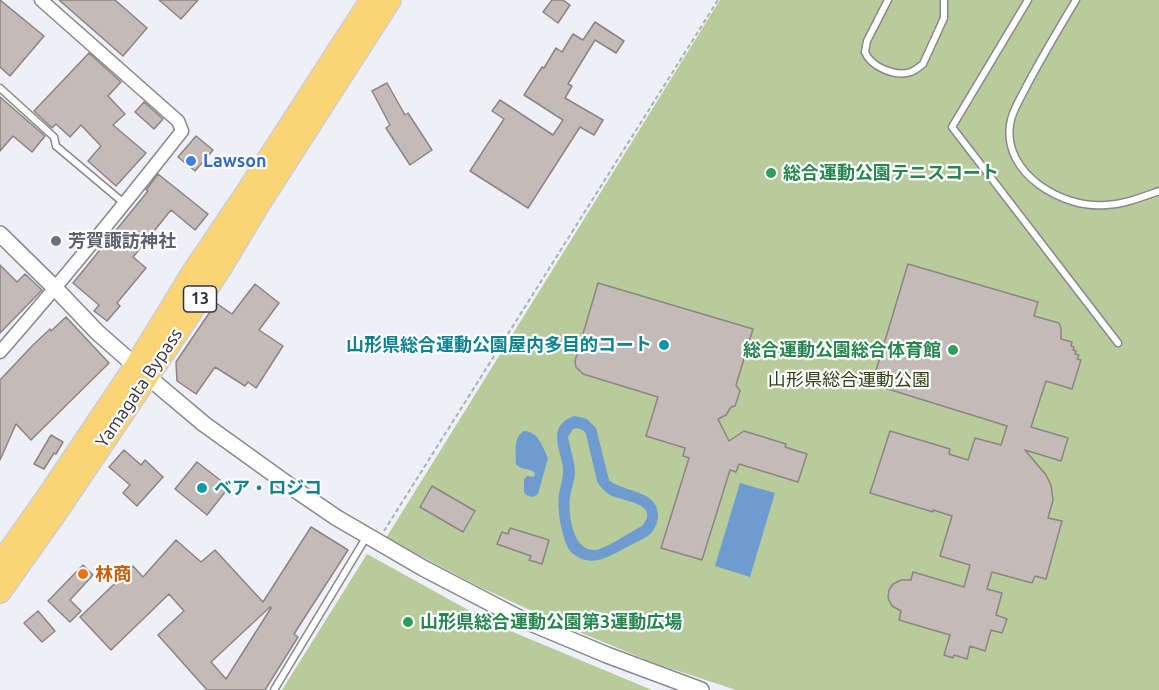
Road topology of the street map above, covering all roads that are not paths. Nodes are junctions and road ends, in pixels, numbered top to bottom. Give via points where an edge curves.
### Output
1 (41, 0) edge
2 (370, 0) edge
3 (390, 0) edge
4 (888, 0) edge
5 (944, 0) edge
6 (1028, 0) edge
7 (1077, 0) edge
8 (0, 88) edge
9 (1159, 191) edge
10 (125, 204) junction
11 (0, 234) edge
12 (56, 289) junction
13 (1118, 343) dead end
14 (0, 352) edge
15 (142, 371) junction
16 (373, 539) junction
17 (0, 564) edge
18 (0, 592) edge
19 (274, 690) edge
20 (701, 690) edge

1 - 10 street via 178,121 182,131
2 - 15 highway, Yamagata Bypass / 13 via 193,272
3 - 15 highway, Yamagata Bypass / 13 via 220,269
4 - 5 lane via 865,52 875,65 903,73 923,64 944,18
6 - 13 lane via 952,127
7 - 9 lane via 1017,104 1010,124 1011,145 1019,164 1048,190 1084,204 1124,203
8 - 10 lane via 54,137 56,146
10 - 12 street
11 - 12 street
12 - 14 street
12 - 15 street via 96,332
15 - 16 street via 204,424 293,489
15 - 17 highway, Yamagata Bypass / 13
15 - 18 highway, Yamagata Bypass / 13 via 60,507
16 - 19 lane
16 - 20 street via 521,619

